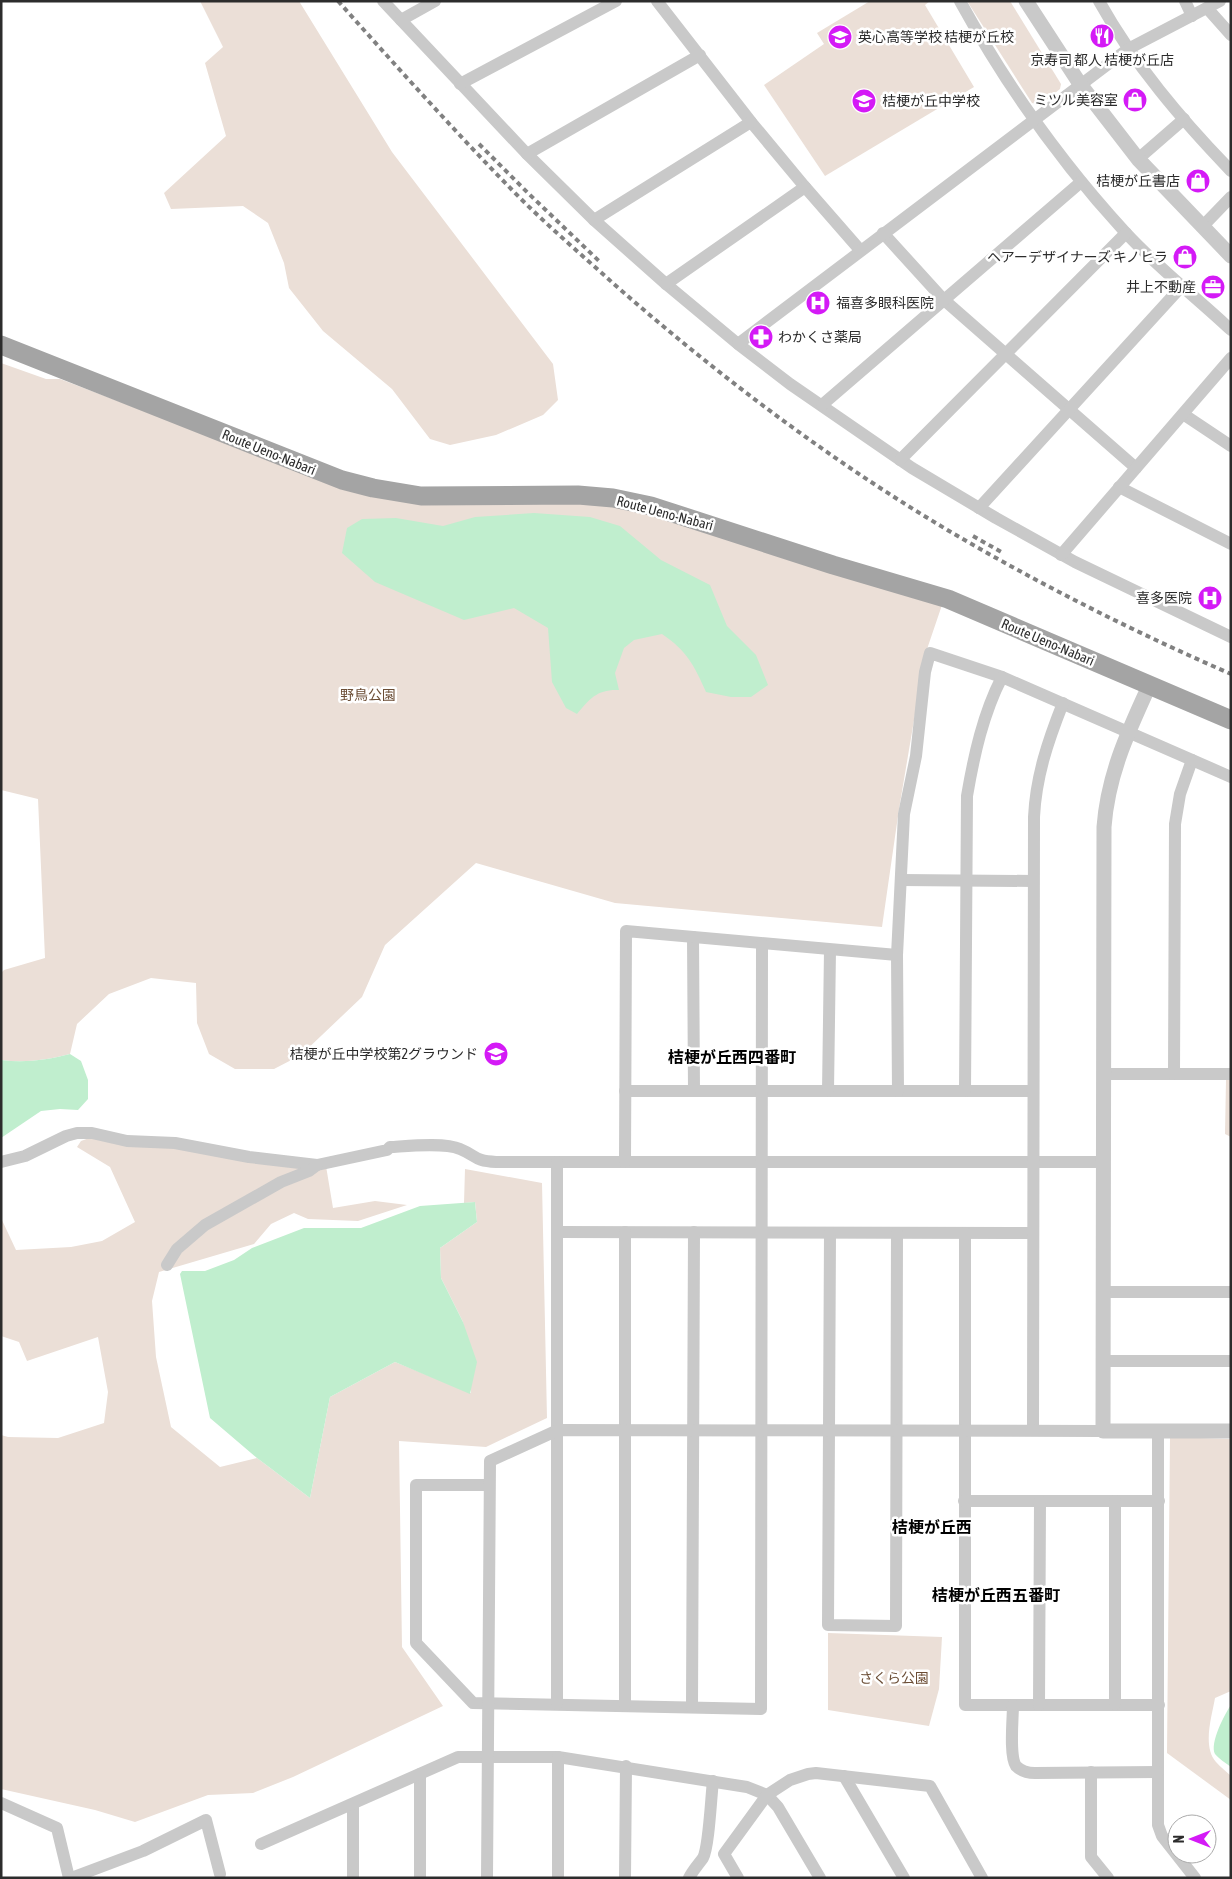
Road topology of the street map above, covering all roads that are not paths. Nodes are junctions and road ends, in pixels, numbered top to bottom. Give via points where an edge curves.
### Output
1 (383, 1) edge
2 (435, 1) edge
3 (616, 1) edge
4 (657, 1) edge
5 (960, 1) edge
6 (1026, 1) edge
7 (1098, 1) edge
8 (1185, 1) edge
9 (1220, 1) edge
10 (1208, 8) junction
11 (1192, 16) junction
12 (401, 20) junction
13 (1231, 35) edge
14 (1128, 50) junction
15 (700, 55) junction
16 (460, 84) junction
17 (1080, 84) junction
18 (1184, 119) junction
19 (1033, 120) junction
20 (751, 122) junction
21 (527, 154) junction
22 (1138, 159) junction
23 (1231, 171) edge
24 (1081, 182) junction
25 (805, 187) junction
26 (1231, 197) edge
27 (594, 220) junction
28 (1202, 227) junction
29 (883, 233) junction
30 (1126, 233) junction
31 (860, 250) junction
32 (1231, 256) edge
33 (666, 284) junction
34 (1181, 287) junction
35 (943, 299) junction
36 (1231, 330) edge
37 (738, 344) junction
38 (1, 345) edge
39 (1006, 354) junction
40 (1231, 358) edge
41 (822, 405) junction
42 (1068, 409) junction
43 (1183, 414) junction
44 (1231, 446) edge
45 (900, 460) junction
46 (1136, 468) junction
47 (1119, 487) junction
48 (979, 508) junction
49 (1231, 544) edge
50 (1061, 554) junction
51 (1231, 637) edge
52 (1002, 676) junction
53 (1150, 684) junction
54 (1063, 703) junction
55 (1231, 720) edge
56 (1128, 732) junction
57 (1192, 760) junction
58 (1231, 776) edge
59 (901, 880) junction
60 (966, 881) junction
61 (1033, 881) junction
62 (693, 937) junction
63 (762, 944) junction
64 (830, 950) junction
65 (897, 955) junction
66 (1104, 1074) junction
67 (1174, 1074) junction
68 (1231, 1074) edge
69 (898, 1090) junction
70 (1033, 1090) junction
71 (625, 1091) junction
72 (694, 1091) junction
73 (828, 1091) junction
74 (965, 1091) junction
75 (762, 1092) junction
76 (1, 1162) edge
77 (557, 1162) junction
78 (625, 1162) junction
79 (762, 1162) junction
80 (1033, 1162) junction
81 (1104, 1162) junction
82 (317, 1165) junction
83 (558, 1232) junction
84 (625, 1232) junction
85 (694, 1232) junction
86 (830, 1232) junction
87 (897, 1232) junction
88 (761, 1233) junction
89 (965, 1233) junction
90 (1032, 1233) junction
91 (167, 1265) dead end
92 (1103, 1292) junction
93 (1231, 1292) edge
94 (1103, 1361) junction
95 (1231, 1361) edge
96 (558, 1430) junction
97 (625, 1430) junction
98 (692, 1430) junction
99 (761, 1430) junction
100 (829, 1430) junction
101 (1033, 1430) junction
102 (1103, 1430) junction
103 (1158, 1430) junction
104 (896, 1431) junction
105 (964, 1431) junction
106 (1231, 1431) edge
107 (489, 1485) junction
108 (964, 1501) junction
109 (1040, 1501) junction
110 (1115, 1501) junction
111 (1159, 1501) junction
112 (490, 1703) junction
113 (557, 1704) junction
114 (1115, 1704) junction
115 (1013, 1705) junction
116 (1039, 1705) junction
117 (1159, 1705) junction
118 (625, 1706) junction
119 (692, 1707) junction
120 (487, 1757) junction
121 (558, 1757) junction
122 (626, 1766) junction
123 (1091, 1772) junction
124 (1158, 1772) junction
125 (420, 1774) junction
126 (844, 1776) junction
127 (713, 1781) junction
128 (766, 1795) junction
129 (1, 1802) edge
130 (353, 1805) junction
131 (261, 1844) dead end
132 (220, 1874) dead end
133 (70, 1878) edge
134 (353, 1878) edge
135 (420, 1878) edge
136 (487, 1878) edge
137 (558, 1878) edge
138 (625, 1878) edge
139 (689, 1878) edge
140 (738, 1878) edge
141 (820, 1878) edge
142 (904, 1878) edge
143 (982, 1878) edge
144 (1108, 1878) edge
145 (1195, 1878) edge

1 - 12 street
2 - 12 street
3 - 16 street
4 - 15 street
5 - 19 street
6 - 17 street
7 - 14 street
8 - 11 street
9 - 10 street
10 - 11 street
10 - 13 street
11 - 14 street
12 - 16 street
14 - 17 street
14 - 18 street
15 - 20 street
15 - 21 street
16 - 21 street
17 - 19 street
17 - 22 street
18 - 22 street
18 - 23 street
19 - 24 street
19 - 29 street
20 - 25 street
20 - 27 street
21 - 27 street
22 - 28 street
24 - 30 street
24 - 35 street
25 - 31 street
25 - 33 street
26 - 28 street
27 - 33 street
28 - 32 street
29 - 31 street
29 - 35 street
30 - 34 street
30 - 39 street
31 - 37 street
33 - 37 street
34 - 36 street
34 - 42 street
35 - 39 street
35 - 41 street
37 - 41 street
38 - 53 main road, Route Ueno-Nabari via 342,480 421,496 578,495 651,506 948,600
39 - 42 street
39 - 45 street
40 - 43 street
41 - 45 street
42 - 46 street
42 - 48 street
43 - 44 street
43 - 46 street
45 - 48 street
46 - 47 street
47 - 49 street
47 - 50 street
48 - 50 street
50 - 51 street
52 - 54 street
52 - 59 street via 930,653 916,756 904,814
52 - 60 street via 983,724 970,776 966,815
53 - 55 main road, Route Ueno-Nabari
53 - 56 street
54 - 56 street
54 - 61 street via 1046,746 1036,789
56 - 57 street
56 - 66 street via 1113,769 1104,820
57 - 58 street
57 - 67 street via 1180,794 1175,824
59 - 60 street
59 - 65 street
60 - 61 street
60 - 74 street
61 - 70 street
62 - 63 street
62 - 71 street via 626,931
62 - 72 street
63 - 64 street
63 - 75 street
64 - 65 street
64 - 73 street
65 - 69 street
66 - 67 street
66 - 81 street
67 - 68 street
69 - 73 street
69 - 74 street
70 - 74 street
70 - 80 street
71 - 72 street
71 - 78 street
72 - 75 street
73 - 75 street
75 - 79 street
76 - 82 street via 25,1156 66,1136 92,1133 121,1140 170,1142 249,1157
77 - 78 street
77 - 82 street via 485,1161 460,1149 427,1145 390,1147
77 - 83 street
78 - 79 street
79 - 80 street
79 - 88 street
80 - 81 street
80 - 90 street
81 - 92 street
82 - 91 street via 205,1225 176,1249
83 - 84 street
83 - 96 street
84 - 85 street
84 - 97 street
85 - 88 street
85 - 98 street
86 - 87 street
86 - 88 street
86 - 100 street
87 - 89 street
87 - 104 street
88 - 99 street
89 - 90 street
89 - 105 street
90 - 101 street
92 - 93 street
92 - 94 street
94 - 95 street
94 - 102 street
96 - 97 street
96 - 107 street via 490,1461
96 - 113 street
97 - 98 street
97 - 118 street
98 - 99 street
98 - 119 street
99 - 100 street
99 - 119 street via 761,1708
100 - 104 street
100 - 104 street via 828,1625 886,1626 896,1626
101 - 102 street
101 - 105 street
102 - 103 street
103 - 106 street
103 - 111 street
104 - 105 street
105 - 108 street
107 - 112 street
107 - 112 street via 416,1485 416,1642 473,1703
108 - 109 street
108 - 115 street via 964,1705
109 - 110 street
109 - 116 street
110 - 111 street
110 - 114 street
111 - 117 street
112 - 113 street
112 - 120 street
113 - 118 street
114 - 116 street
114 - 117 street
115 - 116 street
115 - 123 street via 1013,1756 1017,1766 1035,1773
117 - 124 street
118 - 119 street
120 - 121 street
120 - 125 street via 458,1757
120 - 136 street
121 - 122 street
121 - 137 street
122 - 127 street
122 - 138 street
123 - 124 street
123 - 144 street via 1091,1857
124 - 145 street via 1159,1830
125 - 130 street
125 - 135 street
126 - 128 street via 808,1774 790,1780
126 - 142 street
126 - 143 street via 930,1786 945,1807
127 - 128 street via 747,1787
127 - 139 street via 706,1847 703,1858
128 - 140 street via 724,1854
128 - 141 street via 778,1806
129 - 133 street via 56,1828
130 - 131 street
130 - 134 street
132 - 133 street via 206,1820 143,1851

